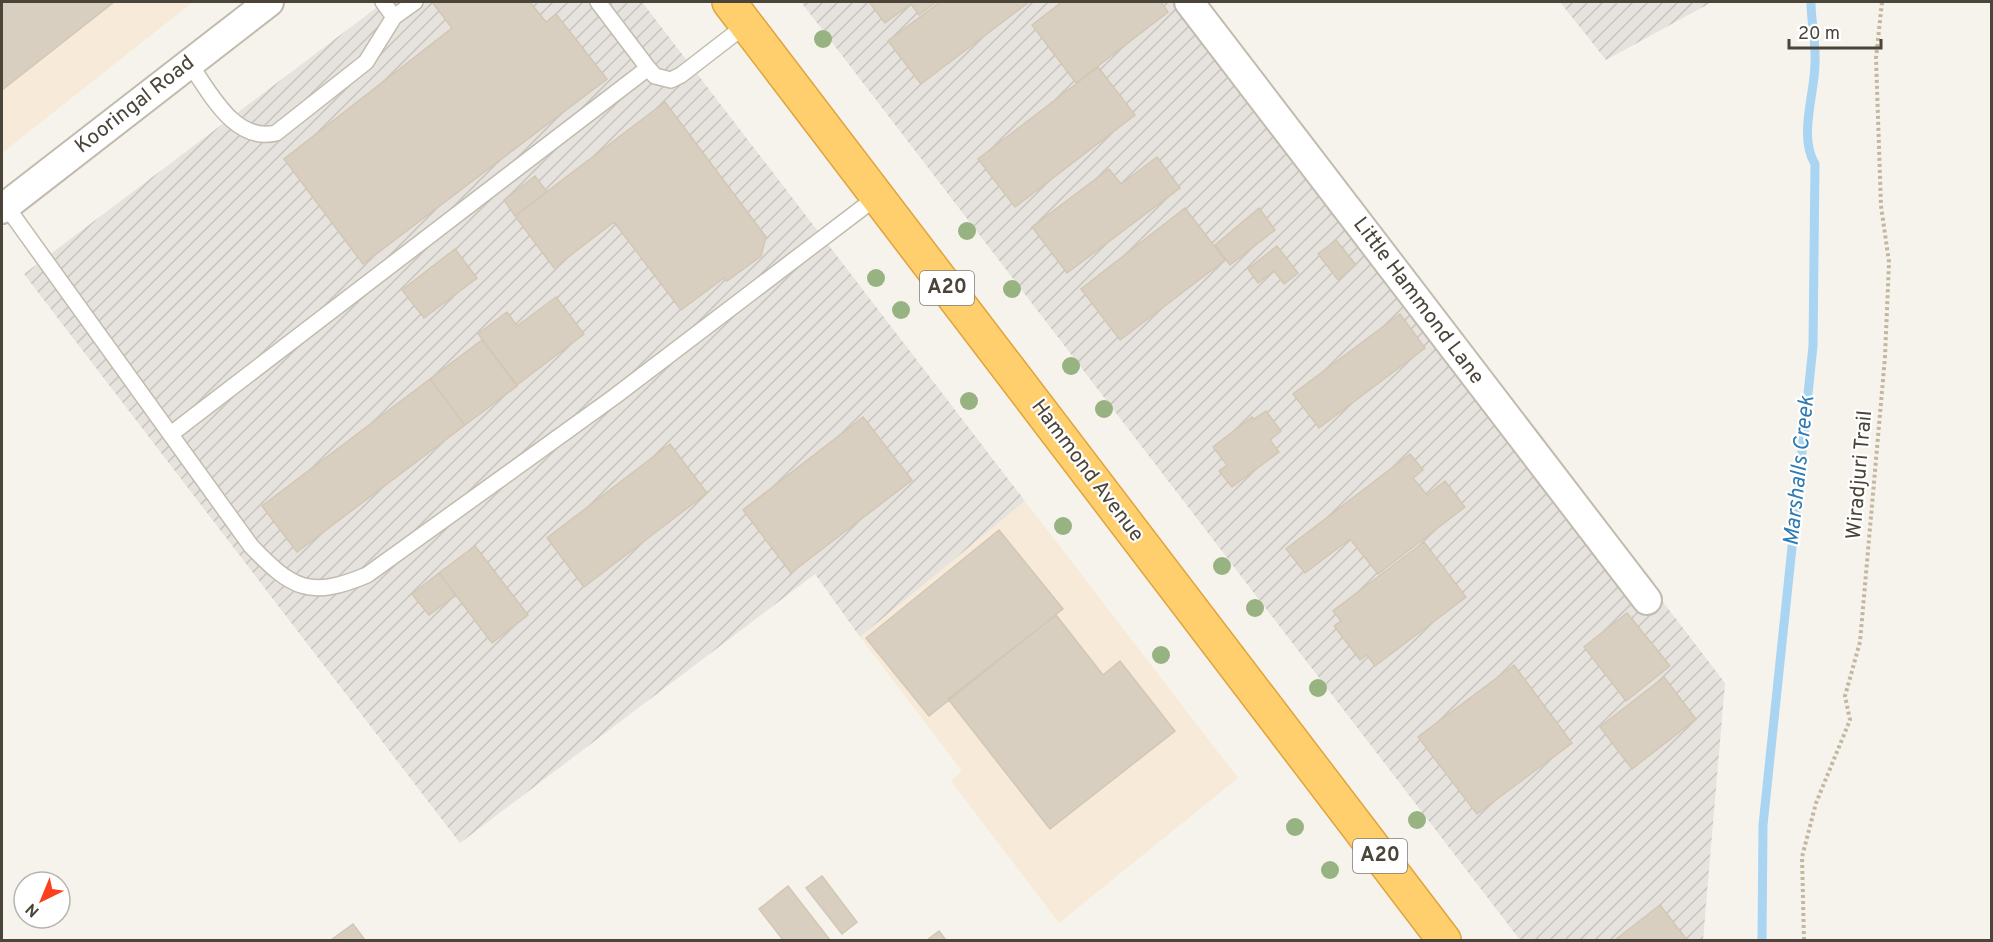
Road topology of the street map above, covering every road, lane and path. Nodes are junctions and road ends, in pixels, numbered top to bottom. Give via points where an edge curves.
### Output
1 (269, 2) edge
2 (383, 2) edge
3 (415, 2) edge
4 (598, 2) edge
5 (1189, 2) edge
6 (1882, 2) edge
7 (738, 13) edge
8 (394, 17) junction
9 (189, 63) junction
10 (648, 68) junction
11 (878, 196) junction
12 (4, 208) edge
13 (171, 434) junction
14 (1647, 600) dead end
15 (1444, 940) edge
16 (1804, 940) edge

1 - 9 street, Kooringal Road
2 - 8 lane
3 - 8 lane
4 - 10 lane
5 - 14 street, Little Hammond Lane
6 - 16 path, Wiradjuri Trail via 1876,58 1881,206 1889,262 1885,357 1860,642 1845,696 1850,720 1816,803 1802,857
7 - 10 lane via 681,75 671,80 656,76
7 - 11 highway, Hammond Avenue / A20
8 - 9 lane via 366,62 276,133 264,136 237,124
9 - 12 street, Kooringal Road
10 - 13 lane
11 - 13 lane via 614,397 367,575 337,588 308,589 276,572 251,546
11 - 15 highway, Hammond Avenue / A20
12 - 13 lane

